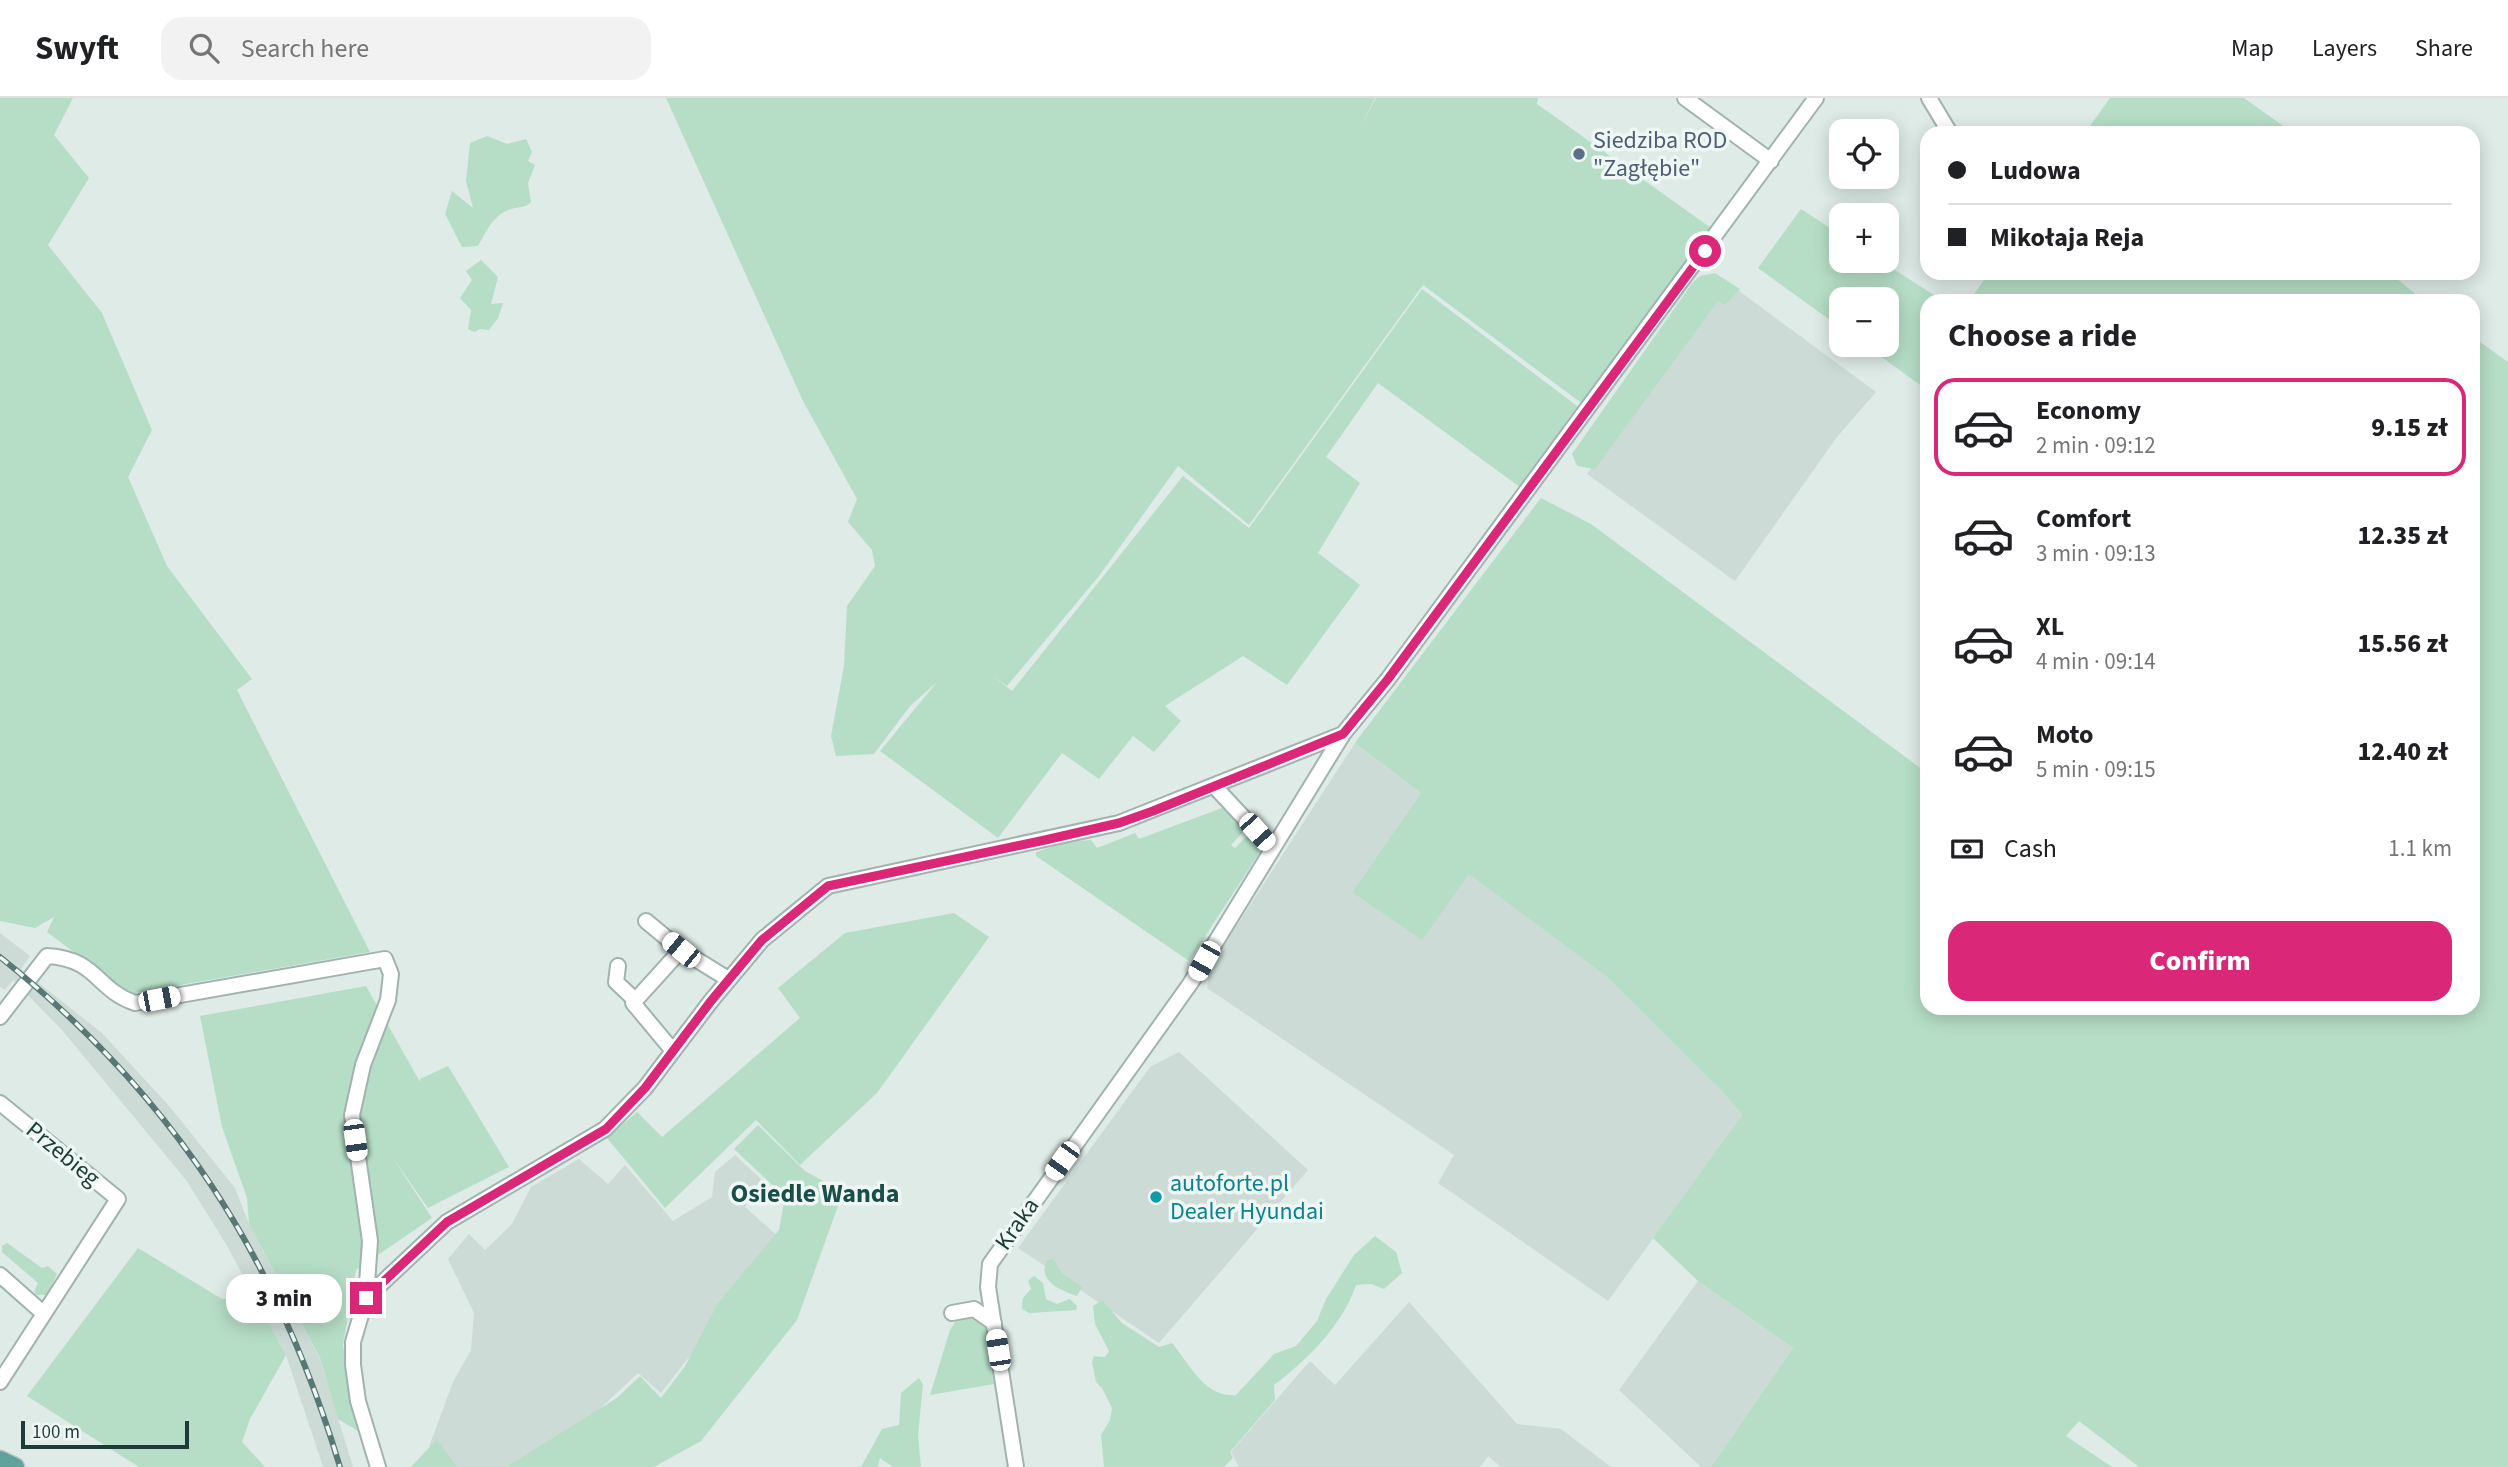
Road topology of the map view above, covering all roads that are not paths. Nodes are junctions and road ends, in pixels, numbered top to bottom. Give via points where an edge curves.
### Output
1 (1685, 98) edge
2 (1816, 98) edge
3 (1929, 98) edge
4 (1946, 126) edge
5 (1771, 161) junction
6 (1343, 734) junction
7 (1215, 787) junction
8 (1272, 848) junction
9 (646, 921) dead end
10 (681, 950) junction
11 (618, 966) dead end
12 (728, 979) junction
13 (635, 1000) junction
14 (0, 1017) edge
15 (673, 1051) junction
16 (0, 1102) edge
17 (0, 1275) edge
18 (366, 1298) junction
19 (43, 1313) junction
20 (952, 1313) dead end
21 (994, 1323) junction
22 (0, 1382) edge
23 (0, 1460) edge
24 (15, 1467) edge
25 (378, 1467) edge
26 (1016, 1467) edge

1 - 5 street
2 - 5 street, Kraka
3 - 4 street
5 - 6 street, Kraka
6 - 7 street
6 - 8 street, Kraka
7 - 8 street
7 - 12 street via 1119,823 828,886 762,940
8 - 21 street, Kraka via 1190,984 990,1264 988,1287
9 - 10 street
10 - 12 street
10 - 13 street
11 - 13 street via 616,982
12 - 15 street
13 - 15 street via 634,1007
14 - 18 street via 47,956 70,957 84,964 120,998 135,1003 385,960 391,974 388,1000 363,1065 352,1115 370,1241
15 - 18 street via 606,1129 447,1222
16 - 19 street, Przebieg via 118,1199
17 - 19 street
18 - 25 street via 353,1365
19 - 22 street
20 - 21 street via 974,1310
21 - 26 street, Kraka
23 - 24 main road

